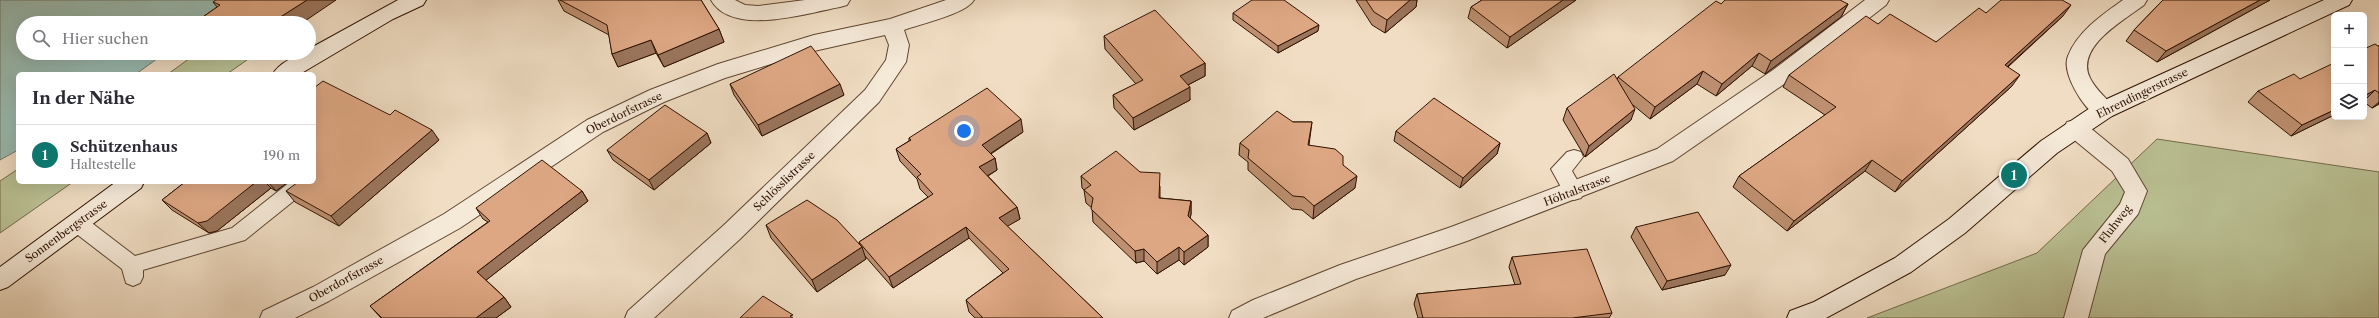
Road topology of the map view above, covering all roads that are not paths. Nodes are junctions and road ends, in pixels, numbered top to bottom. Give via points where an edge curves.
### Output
1 (416, 0) edge
2 (721, 0) edge
3 (840, 0) edge
4 (964, 0) edge
5 (1879, 0) edge
6 (2137, 0) edge
7 (2342, 0) edge
8 (892, 26) junction
9 (316, 55) edge
10 (307, 60) edge
11 (286, 72) edge
12 (2104, 110) junction
13 (2075, 128) junction
14 (1574, 157) dead end
15 (130, 184) edge
16 (301, 184) edge
17 (1574, 192) junction
18 (77, 223) junction
19 (0, 280) edge
20 (272, 318) edge
21 (637, 318) edge
22 (1241, 318) edge
23 (1800, 318) edge
24 (2076, 318) edge

1 - 9 street via 386,14
2 - 3 street via 734,9 753,12 782,11
4 - 8 street, Oberdorfstrasse
5 - 17 street, Höhtalstrasse via 1780,76 1665,156
6 - 12 street via 2100,28 2081,50 2076,65 2088,93
7 - 12 street, Ehrendingerstrasse
8 - 20 street, Oberdorfstrasse via 814,43 718,72 657,96 595,126 452,221 321,294
8 - 21 street, Schlösslistrasse via 899,45 896,62 872,96 732,232
10 - 11 street
12 - 13 street, Ehrendingerstrasse
13 - 23 street, Ehrendingerstrasse via 2014,175 1957,226 1903,265 1822,310
13 - 24 street, Fluhweg via 2120,165 2136,191 2130,208 2095,250
14 - 17 lane via 1561,169
15 - 18 street, Sonnenbergstrasse
16 - 18 lane via 238,234 133,271
17 - 22 street, Höhtalstrasse via 1348,272 1261,307
18 - 19 street, Sonnenbergstrasse

